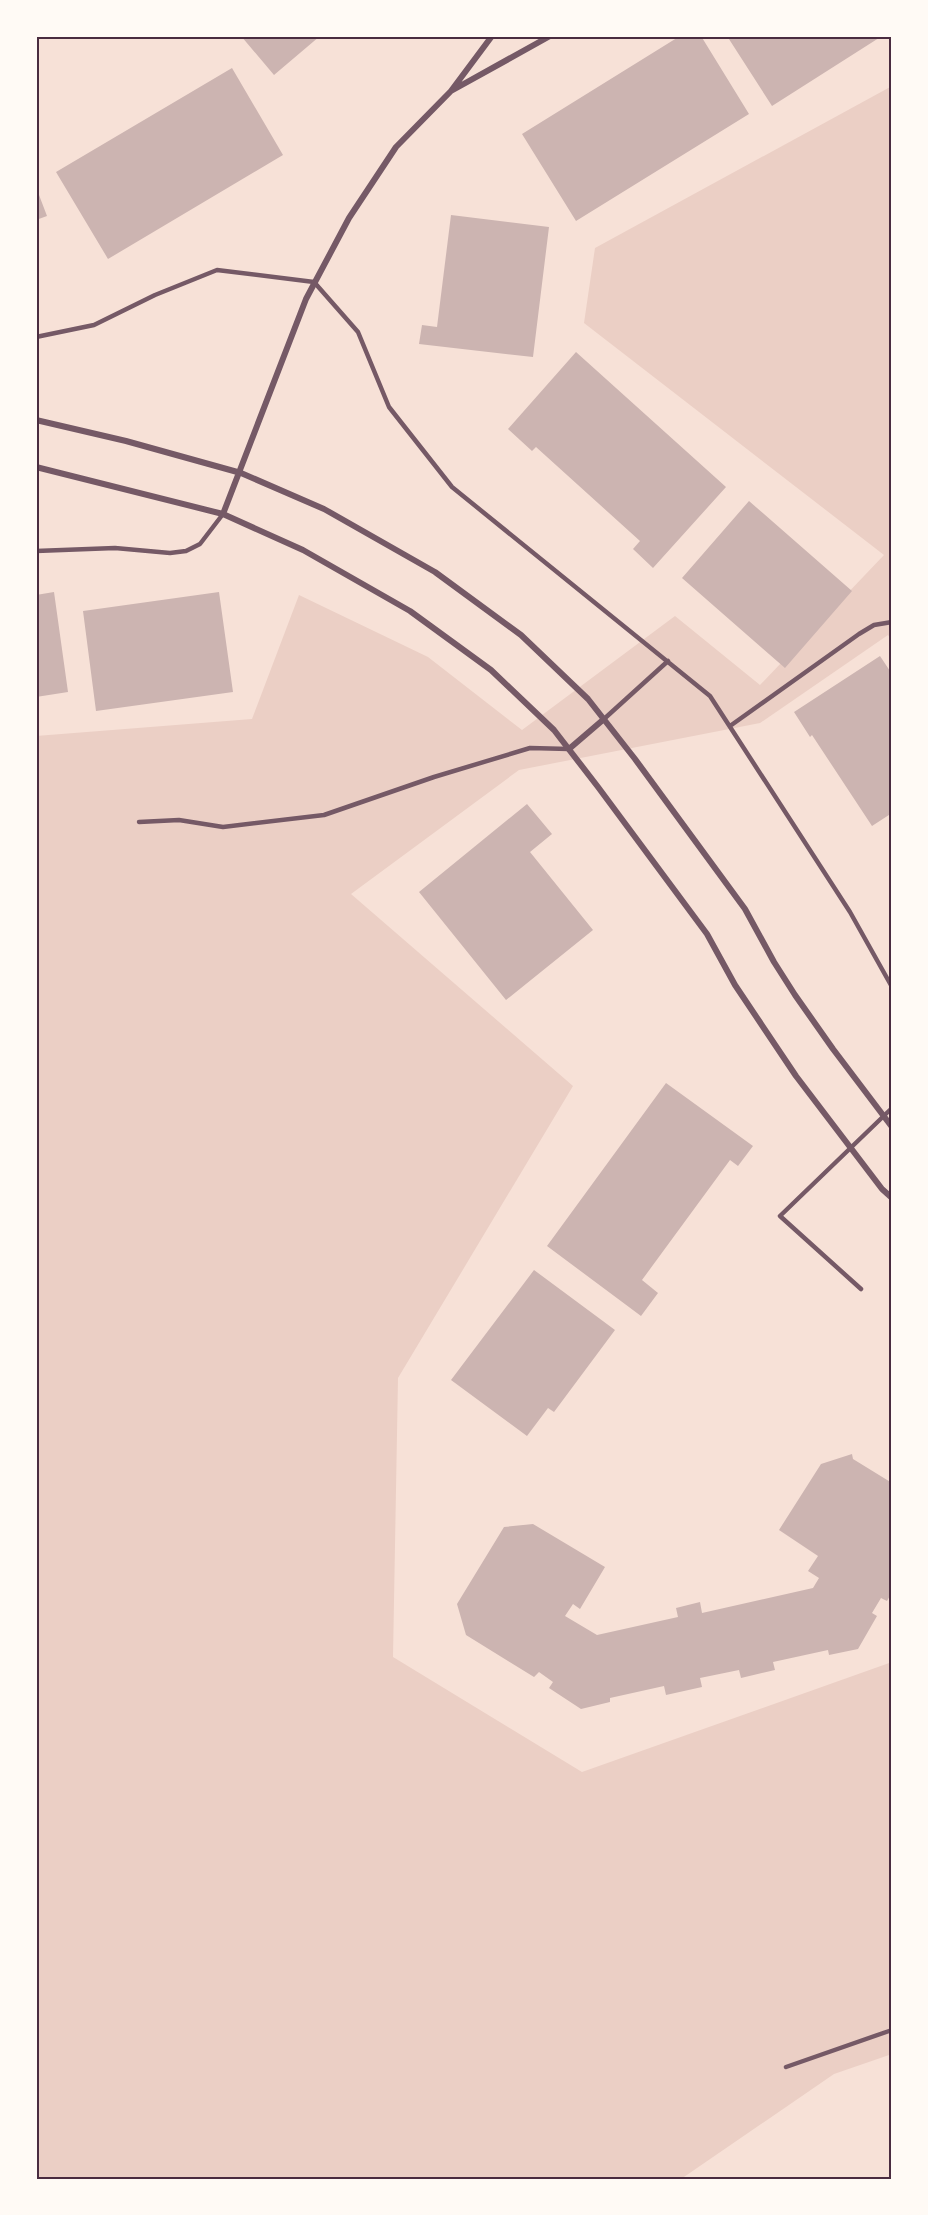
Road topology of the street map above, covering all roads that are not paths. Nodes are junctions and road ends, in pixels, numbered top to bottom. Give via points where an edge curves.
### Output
1 (492, 36) edge
2 (550, 36) edge
3 (451, 91) junction
4 (314, 282) junction
5 (36, 337) edge
6 (36, 420) edge
7 (36, 467) edge
8 (241, 473) junction
9 (223, 514) junction
10 (36, 551) edge
11 (892, 622) edge
12 (668, 661) junction
13 (604, 719) junction
14 (730, 726) junction
15 (569, 749) junction
16 (139, 822) dead end
17 (892, 987) edge
18 (892, 1108) edge
19 (884, 1116) junction
20 (892, 1126) edge
21 (851, 1148) junction
22 (892, 1198) edge
23 (861, 1289) dead end
24 (892, 2030) edge
25 (786, 2067) dead end

1 - 3 street
2 - 3 street
3 - 4 street via 396,147 349,218
4 - 5 lane via 218,270 94,325
4 - 8 street
4 - 12 lane via 358,332 388,407 452,487
6 - 8 street
7 - 9 street
8 - 9 street
8 - 13 street via 324,509 435,572 520,635
9 - 10 lane via 200,544 186,551
9 - 15 street via 303,550 410,611 491,670
11 - 14 lane via 874,625
12 - 13 lane
12 - 14 lane via 710,696
13 - 15 street
13 - 19 street via 745,909 795,995
14 - 17 lane via 850,912
15 - 16 lane via 530,748 324,815 223,827 179,820
15 - 21 street via 707,934 757,1020
18 - 19 lane
19 - 20 street
19 - 21 lane
21 - 22 street
21 - 23 lane via 780,1216
24 - 25 lane

